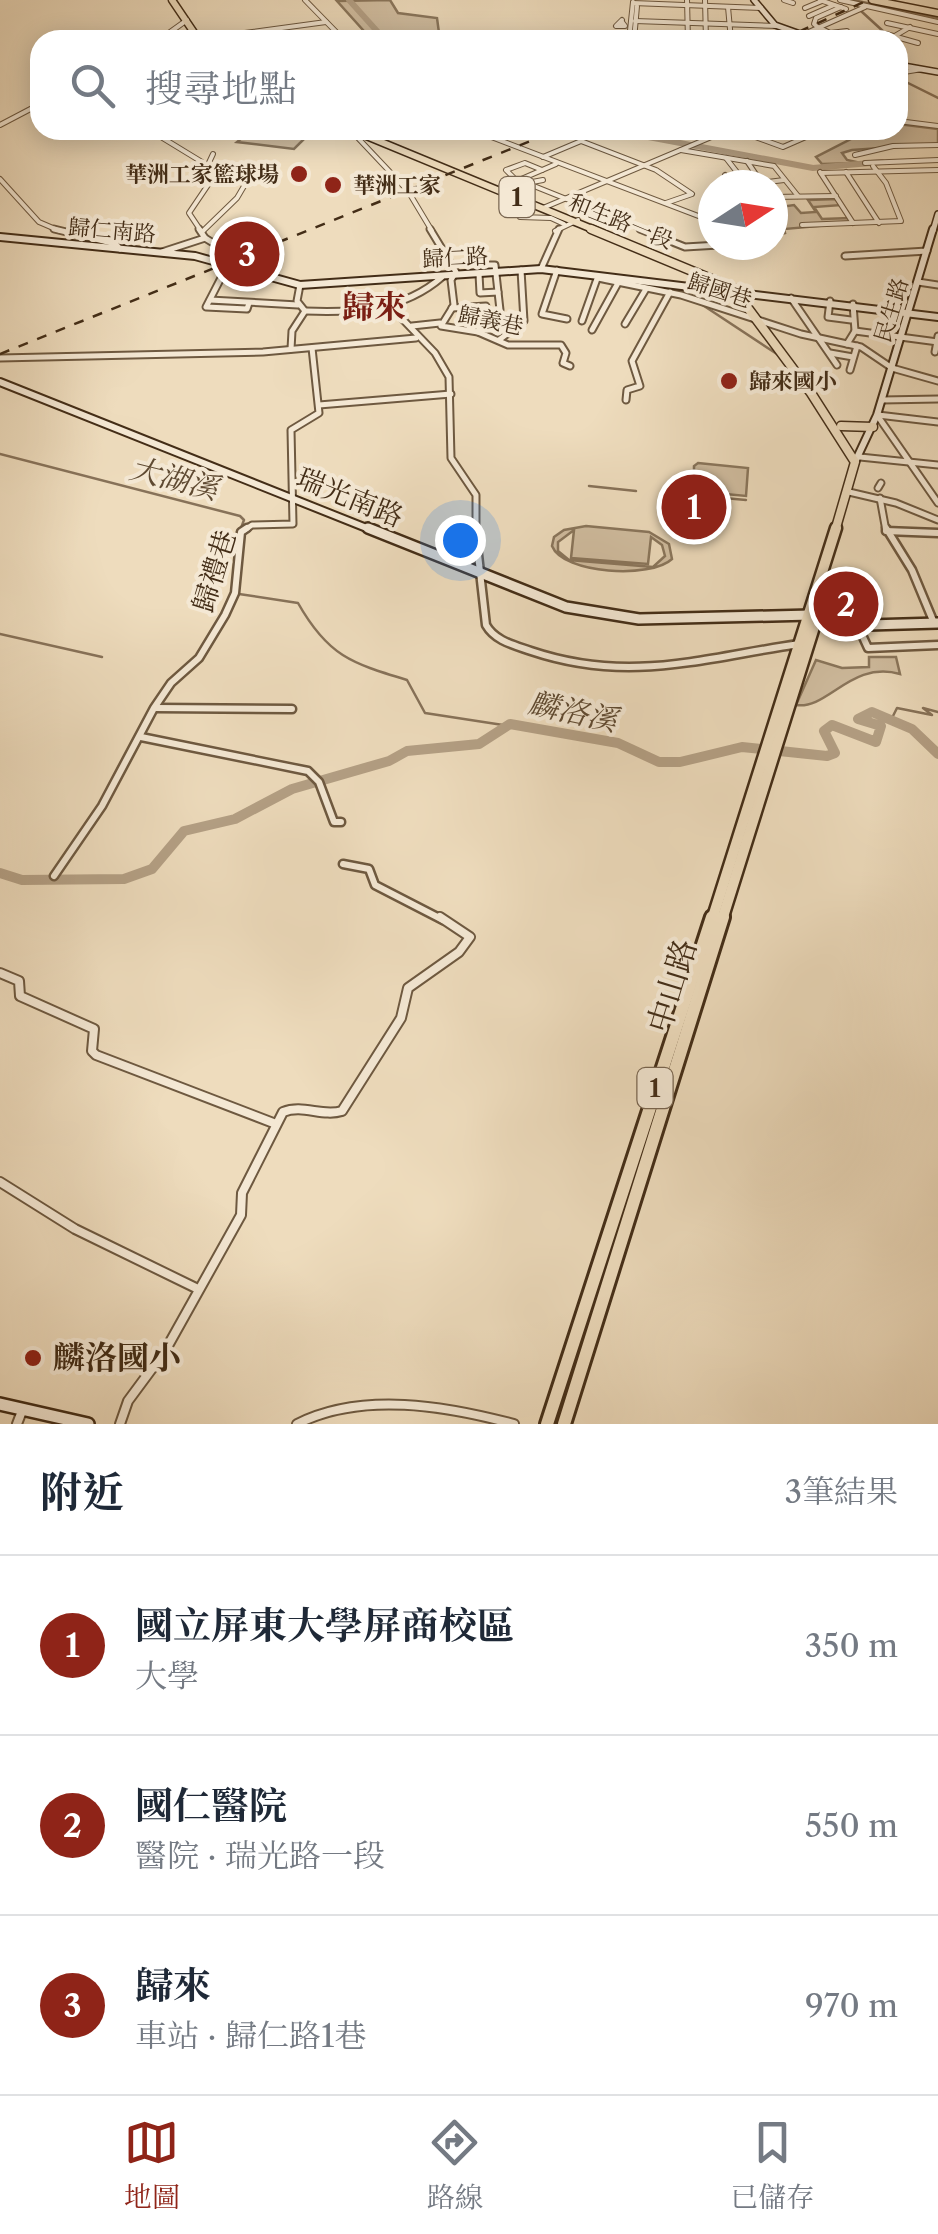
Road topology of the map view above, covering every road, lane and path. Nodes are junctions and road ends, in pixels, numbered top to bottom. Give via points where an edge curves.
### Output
1 (174, 0) edge
2 (305, 0) edge
3 (733, 0) edge
4 (754, 0) edge
5 (784, 0) edge
6 (822, 0) edge
7 (876, 0) edge
8 (635, 2) edge
9 (672, 2) edge
10 (836, 2) edge
11 (687, 3) edge
12 (705, 3) edge
13 (793, 3) dead end
14 (727, 5) edge
15 (866, 6) junction
16 (744, 8) junction
17 (760, 8) junction
18 (804, 8) dead end
19 (938, 13) edge
20 (809, 16) dead end
21 (186, 20) junction
22 (920, 20) junction
23 (636, 21) junction
24 (326, 22) junction
25 (687, 23) junction
26 (887, 23) dead end
27 (938, 23) edge
28 (706, 24) junction
29 (730, 25) junction
30 (751, 26) junction
31 (777, 26) junction
32 (820, 28) junction
33 (908, 28) junction
34 (172, 30) edge
35 (194, 30) edge
36 (270, 30) edge
37 (334, 30) edge
38 (632, 30) edge
39 (634, 30) edge
40 (687, 30) edge
41 (706, 30) edge
42 (730, 30) edge
43 (788, 30) edge
44 (815, 30) edge
45 (824, 30) edge
46 (904, 30) edge
47 (938, 34) edge
48 (908, 41) edge
49 (918, 43) dead end
50 (908, 67) edge
51 (922, 69) junction
52 (908, 72) edge
53 (938, 72) edge
54 (30, 109) edge
55 (908, 122) edge
56 (0, 125) edge
57 (938, 126) edge
58 (165, 140) edge
59 (360, 140) edge
60 (380, 140) edge
61 (506, 140) edge
62 (703, 140) edge
63 (763, 140) edge
64 (798, 140) edge
65 (581, 141) joint
66 (938, 145) edge
67 (899, 146) junction
68 (920, 146) junction
69 (680, 150) junction
70 (213, 154) dead end
71 (855, 155) dead end
72 (542, 157) junction
73 (728, 158) junction
74 (906, 160) junction
75 (930, 160) junction
76 (938, 160) edge
77 (747, 162) junction
78 (557, 163) junction
79 (865, 163) dead end
80 (646, 165) junction
81 (876, 168) junction
82 (206, 169) junction
83 (542, 170) junction
84 (736, 170) edge
85 (752, 170) edge
86 (777, 170) edge
87 (938, 170) edge
88 (846, 172) junction
89 (514, 178) dead end
90 (0, 179) edge
91 (543, 180) dead end
92 (247, 181) dead end
93 (608, 182) junction
94 (527, 183) junction
95 (788, 184) edge
96 (788, 196) edge
97 (798, 196) junction
98 (836, 196) junction
99 (565, 199) junction
100 (666, 203) junction
101 (544, 207) junction
102 (938, 214) edge
103 (520, 217) dead end
104 (698, 217) edge
105 (577, 220) junction
106 (879, 222) junction
107 (854, 223) junction
108 (565, 224) junction
109 (802, 225) dead end
110 (204, 235) junction
111 (0, 236) edge
112 (698, 246) edge
113 (120, 249) junction
114 (161, 252) junction
115 (927, 252) junction
116 (236, 256) dead end
117 (845, 256) dead end
118 (220, 264) joint
119 (541, 269) junction
120 (480, 270) junction
121 (521, 270) junction
122 (558, 270) junction
123 (496, 272) junction
124 (222, 276) dead end
125 (454, 276) junction
126 (442, 277) junction
127 (598, 277) junction
128 (618, 282) junction
129 (918, 282) junction
130 (300, 284) junction
131 (938, 284) edge
132 (646, 289) junction
133 (498, 292) junction
134 (670, 292) junction
135 (742, 293) junction
136 (792, 298) junction
137 (830, 302) junction
138 (841, 303) junction
139 (388, 304) junction
140 (298, 305) junction
141 (853, 305) junction
142 (452, 308) junction
143 (500, 310) dead end
144 (305, 311) junction
145 (909, 313) junction
146 (938, 317) edge
147 (838, 318) junction
148 (568, 319) dead end
149 (763, 320) junction
150 (851, 320) junction
151 (582, 321) dead end
152 (440, 322) junction
153 (625, 324) dead end
154 (412, 326) junction
155 (592, 330) dead end
156 (856, 331) junction
157 (478, 332) junction
158 (869, 332) junction
159 (901, 336) junction
160 (416, 338) junction
161 (819, 338) junction
162 (499, 340) junction
163 (938, 340) edge
164 (847, 344) junction
165 (860, 347) junction
166 (312, 348) junction
167 (292, 349) junction
168 (934, 352) dead end
169 (829, 353) junction
170 (853, 356) junction
171 (0, 358) edge
172 (837, 365) dead end
173 (570, 366) dead end
174 (892, 368) junction
175 (850, 370) dead end
176 (938, 381) edge
177 (0, 382) edge
178 (925, 383) dead end
179 (938, 391) edge
180 (452, 394) junction
181 (938, 399) edge
182 (626, 400) dead end
183 (882, 400) junction
184 (318, 405) junction
185 (877, 415) junction
186 (938, 422) edge
187 (841, 426) junction
188 (873, 427) junction
189 (858, 459) junction
190 (910, 463) junction
191 (938, 465) edge
192 (851, 493) junction
193 (880, 498) junction
194 (294, 499) junction
195 (938, 503) edge
196 (938, 520) edge
197 (886, 531) junction
198 (938, 533) edge
199 (483, 576) junction
200 (814, 615) junction
201 (857, 624) junction
202 (937, 624) edge
203 (805, 644) junction
204 (938, 645) edge
205 (154, 708) junction
206 (292, 709) dead end
207 (141, 737) junction
208 (340, 822) dead end
209 (343, 864) dead end
210 (54, 876) dead end
211 (0, 973) edge
212 (276, 1124) junction
213 (643, 1148) junction
214 (0, 1182) edge
215 (198, 1289) junction
216 (0, 1404) edge
217 (22, 1410) junction
218 (17, 1424) edge
219 (86, 1424) edge
220 (120, 1424) edge
221 (296, 1424) edge
222 (514, 1424) edge
223 (548, 1424) edge
224 (564, 1424) edge

1 - 21 main road
2 - 24 street
3 - 14 street
4 - 17 street
5 - 13 street
6 - 10 street
6 - 18 street
7 - 19 main road
8 - 9 street
8 - 23 street
8 - 38 street
9 - 11 street
10 - 15 street
10 - 20 street
10 - 32 street via 844,8 816,18
11 - 12 street
11 - 25 street
12 - 14 street
12 - 28 street
14 - 16 street
14 - 29 street
15 - 22 street
15 - 32 street
16 - 17 street
16 - 30 street
17 - 31 street
21 - 34 street
21 - 35 main road
22 - 27 street
22 - 33 street
23 - 25 street
23 - 39 street
24 - 36 street
24 - 37 street
25 - 28 street
25 - 40 street
26 - 33 street
28 - 29 street
28 - 41 street
29 - 30 street
29 - 42 street
30 - 31 street
31 - 43 street
32 - 44 street
32 - 45 street
33 - 46 street
33 - 47 street
48 - 49 street
50 - 51 street
51 - 52 street
51 - 53 street
54 - 56 street
55 - 57 street
58 - 82 street
59 - 125 street via 408,190
60 - 101 main road, 和生路一段 / 1
61 - 72 street
62 - 69 street
63 - 64 street via 782,147
65 - 72 street
65 - 80 street
66 - 68 street
67 - 68 street
67 - 71 street
67 - 74 street
68 - 75 street
69 - 73 street
69 - 80 street
70 - 82 street
72 - 78 street
73 - 77 street
73 - 84 street
74 - 75 street
74 - 79 street
75 - 76 street
77 - 85 street
77 - 86 street
78 - 83 street
78 - 93 street
80 - 93 street
80 - 100 street via 692,194
81 - 87 street
81 - 88 street
81 - 106 street via 901,221
82 - 110 street via 210,182 189,212
83 - 89 street via 522,164 506,170
83 - 94 street via 518,180
88 - 98 street via 820,172
88 - 106 street
90 - 113 street via 39,222
91 - 94 street
92 - 110 street
93 - 99 street
93 - 100 street
94 - 99 street
95 - 97 street
96 - 97 street
97 - 98 street
98 - 107 street
99 - 101 street
99 - 112 street
100 - 104 street
101 - 105 main road, 和生路一段 / 1
102 - 115 street, 民生路
103 - 108 street
105 - 108 street
105 - 135 main road, 和生路一段 / 1
106 - 107 street
107 - 109 street
108 - 119 street via 553,234
110 - 114 street
110 - 116 street
111 - 113 street, 歸仁南路
113 - 114 street, 歸仁南路
114 - 118 street, 歸仁南路
115 - 117 street
115 - 129 street, 民生路
118 - 130 street, 歸仁路
119 - 121 street, 歸仁路
119 - 122 street, 歸仁路
120 - 123 street, 歸仁路
120 - 125 street, 歸仁路
120 - 133 street via 480,293
121 - 123 street, 歸仁路
121 - 162 street via 524,321
122 - 127 street, 歸仁路
122 - 148 street via 542,314
123 - 133 street
124 - 140 street via 210,300
125 - 126 street, 歸仁路
125 - 142 street, 歸義巷
126 - 130 street, 歸仁路
126 - 139 street, 歸義巷
127 - 128 street, 歸國巷
127 - 135 street, 歸仁路
127 - 151 street
128 - 132 street, 歸國巷
128 - 155 street
129 - 131 street
129 - 145 street, 民生路
130 - 140 street
132 - 134 street, 歸國巷
132 - 153 street
133 - 143 street
134 - 149 street, 歸國巷
134 - 182 street, 歸國巷 via 632,361 640,386 628,390
135 - 136 street, 歸仁路
135 - 149 main road, 和生路一段 / 1
136 - 137 street, 歸仁路
136 - 161 street
137 - 138 street, 歸仁路
137 - 147 street via 828,317
138 - 141 street, 歸仁路
138 - 147 street
139 - 144 street, 歸義巷 via 368,312
139 - 154 street
140 - 144 street
141 - 145 street, 歸仁路
141 - 150 street
142 - 152 street, 歸義巷
142 - 157 street via 486,306
144 - 167 street via 292,331
145 - 146 street
145 - 159 street, 民生路
147 - 150 street
149 - 161 street, 歸國巷
149 - 187 main road, 和生路一段 / 1
149 - 189 main road, 和生路一段 / 1
150 - 156 street
152 - 154 street
152 - 157 street, 歸義巷
154 - 160 street
156 - 158 street
156 - 164 street
157 - 162 street, 歸義巷
158 - 159 street
158 - 165 street
159 - 163 street
159 - 174 street, 民生路
160 - 166 street
160 - 180 street via 435,353
161 - 164 street, 歸國巷
161 - 169 street
162 - 173 street, 歸義巷 via 561,346 563,364
163 - 168 street
164 - 165 street, 歸國巷
165 - 170 street
165 - 174 street
166 - 167 street
166 - 184 street
167 - 171 street
169 - 170 street
169 - 172 street
170 - 175 street
174 - 176 street
174 - 183 street, 民生路
177 - 194 street, 瑞光南路
178 - 179 street
180 - 184 street
180 - 199 street via 450,458 476,495 472,520
181 - 183 street
183 - 185 street, 民生路
184 - 194 street via 318,415 291,430
185 - 186 street
185 - 188 street, 民生路
185 - 190 street
187 - 188 main road
187 - 189 main road, 和生路一段 / 1
188 - 189 street, 民生路
189 - 190 street
189 - 192 main road, 1
190 - 191 street
190 - 195 street
192 - 193 street
192 - 200 main road, 1
193 - 196 street
193 - 197 street
194 - 199 street, 瑞光南路
194 - 205 street, 歸禮巷 via 293,524 252,525 241,532 235,593 225,615
197 - 198 street
197 - 202 street
199 - 200 street, 瑞光南路 via 566,607 640,619
199 - 203 street via 485,624 494,636 577,666 666,670
200 - 201 street, 瑞光南路
200 - 203 main road, 1
201 - 202 street, 瑞光南路
201 - 204 street via 868,648
203 - 213 main road, 中山路 / 1
205 - 206 street
205 - 207 street, 歸禮巷
207 - 208 street via 308,771 334,822
207 - 210 street, 歸禮巷
209 - 212 street via 369,869 375,884 470,937 408,988 401,1018 342,1110 330,1116 289,1108
211 - 212 street via 19,982 20,996 94,1029 96,1054
212 - 215 street via 242,1192 241,1215
213 - 223 main road, 中山路 / 1
213 - 224 main road, 中山路 / 1
214 - 215 street via 75,1229
215 - 220 street
216 - 217 street
217 - 218 street
217 - 219 street
221 - 222 street via 312,1413 405,1406

